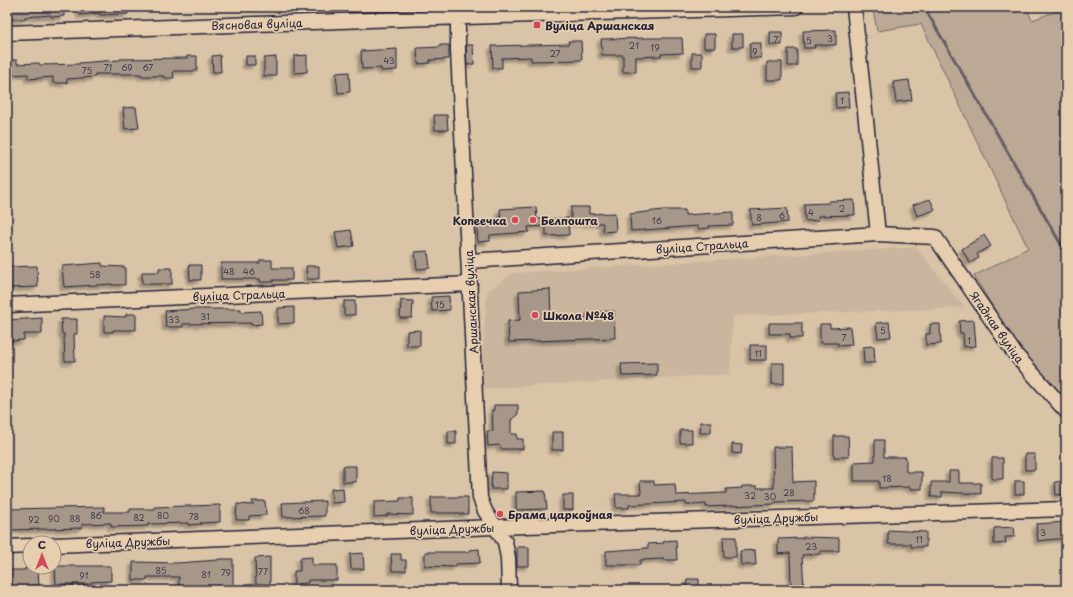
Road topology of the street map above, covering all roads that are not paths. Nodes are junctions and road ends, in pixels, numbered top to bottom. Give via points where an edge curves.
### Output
1 (796, 7) edge
2 (854, 7) edge
3 (458, 12) edge
4 (7, 33) edge
5 (878, 234) junction
6 (935, 237) joint
7 (469, 261) junction
8 (470, 284) junction
9 (7, 305) edge
10 (1066, 412) edge
11 (1066, 509) edge
12 (494, 527) junction
13 (62, 545) edge
14 (22, 546) edge
15 (7, 547) edge
16 (509, 590) edge

1 - 3 street, Вясновая вуліца
2 - 5 street
3 - 4 street, Вясновая вуліца
3 - 7 street, Аршанская вуліца
5 - 6 street, вуліца Стральца
5 - 7 street, вуліца Стральца
6 - 10 street, Ягадная вуліца via 1016,354
7 - 8 street, Аршанская вуліца
8 - 9 street, вуліца Стральца
8 - 12 street, Аршанская вуліца via 480,498
11 - 12 street, вуліца Дружбы
12 - 13 street, вуліца Дружбы
12 - 16 street, Аршанская вуліца via 505,542
14 - 15 street

